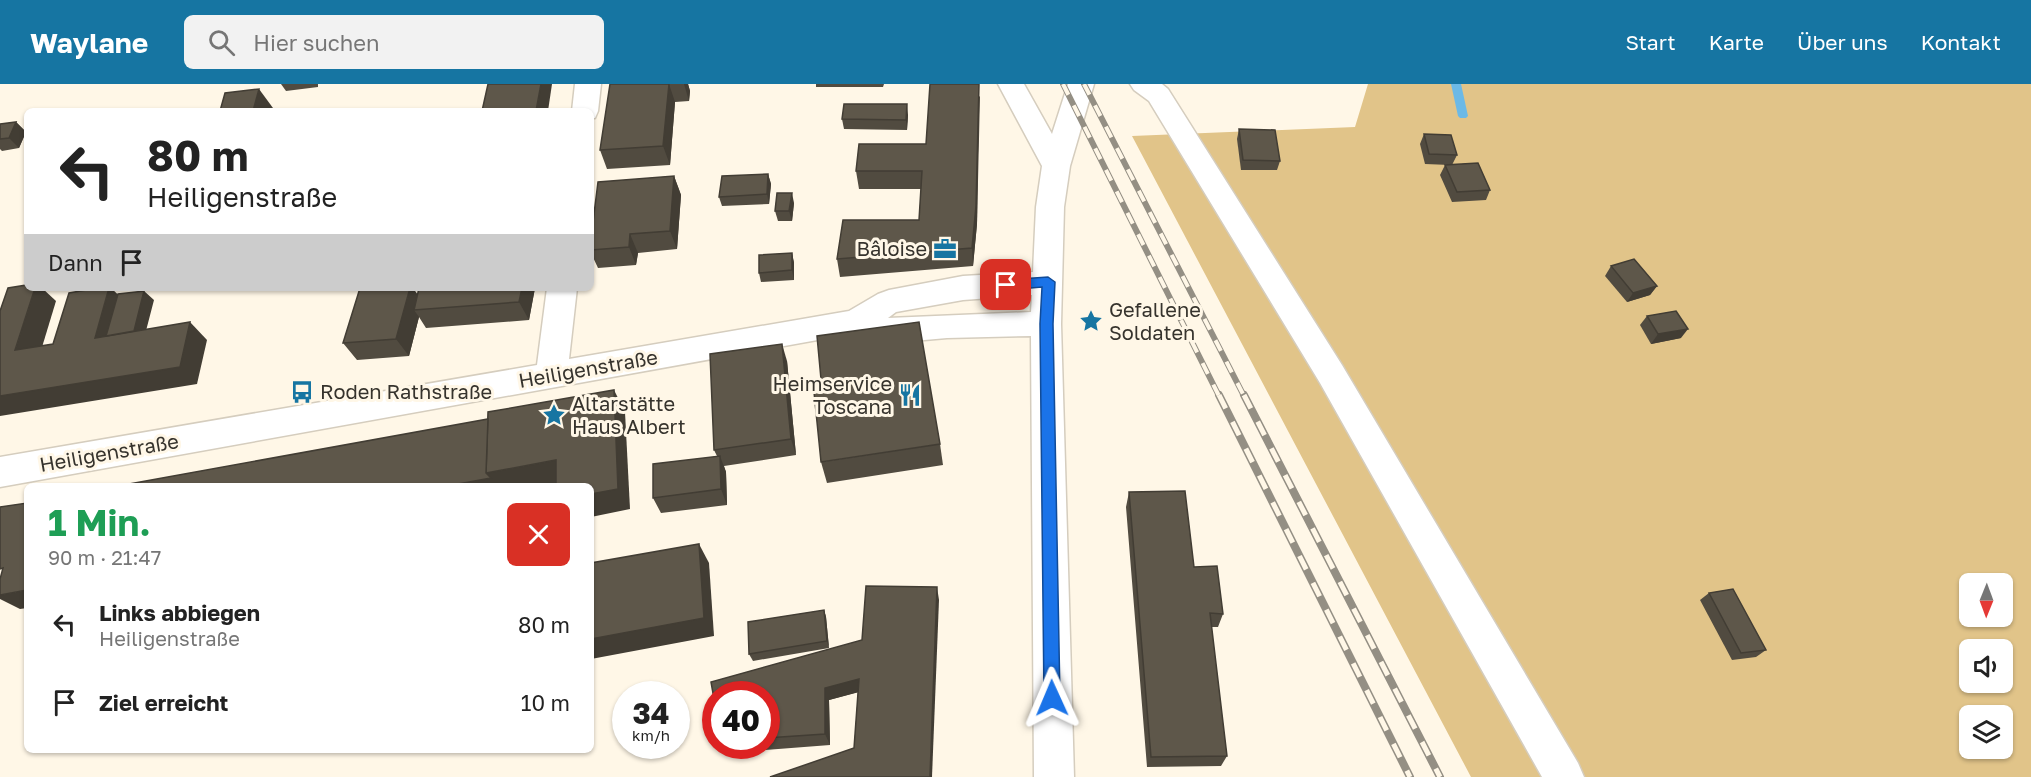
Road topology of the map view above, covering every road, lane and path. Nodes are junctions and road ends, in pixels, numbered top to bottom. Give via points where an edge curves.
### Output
1 (588, 84) edge
2 (1011, 84) edge
3 (1082, 84) edge
4 (1143, 84) edge
5 (585, 108) edge
6 (1056, 166) junction
7 (1048, 282) junction
8 (562, 291) edge
9 (856, 322) junction
10 (1046, 324) junction
11 (551, 376) junction
12 (0, 472) edge
13 (1054, 777) edge
14 (1564, 777) edge

1 - 5 street
2 - 6 street
3 - 6 street
4 - 14 street via 1159,95 1331,374
6 - 7 street via 1050,207
7 - 9 street, Heiligenstraße via 963,288 889,302
7 - 10 street
8 - 11 street
9 - 10 street, Heiligenstraße via 891,331
9 - 11 street, Heiligenstraße
10 - 13 street
11 - 12 street, Heiligenstraße

